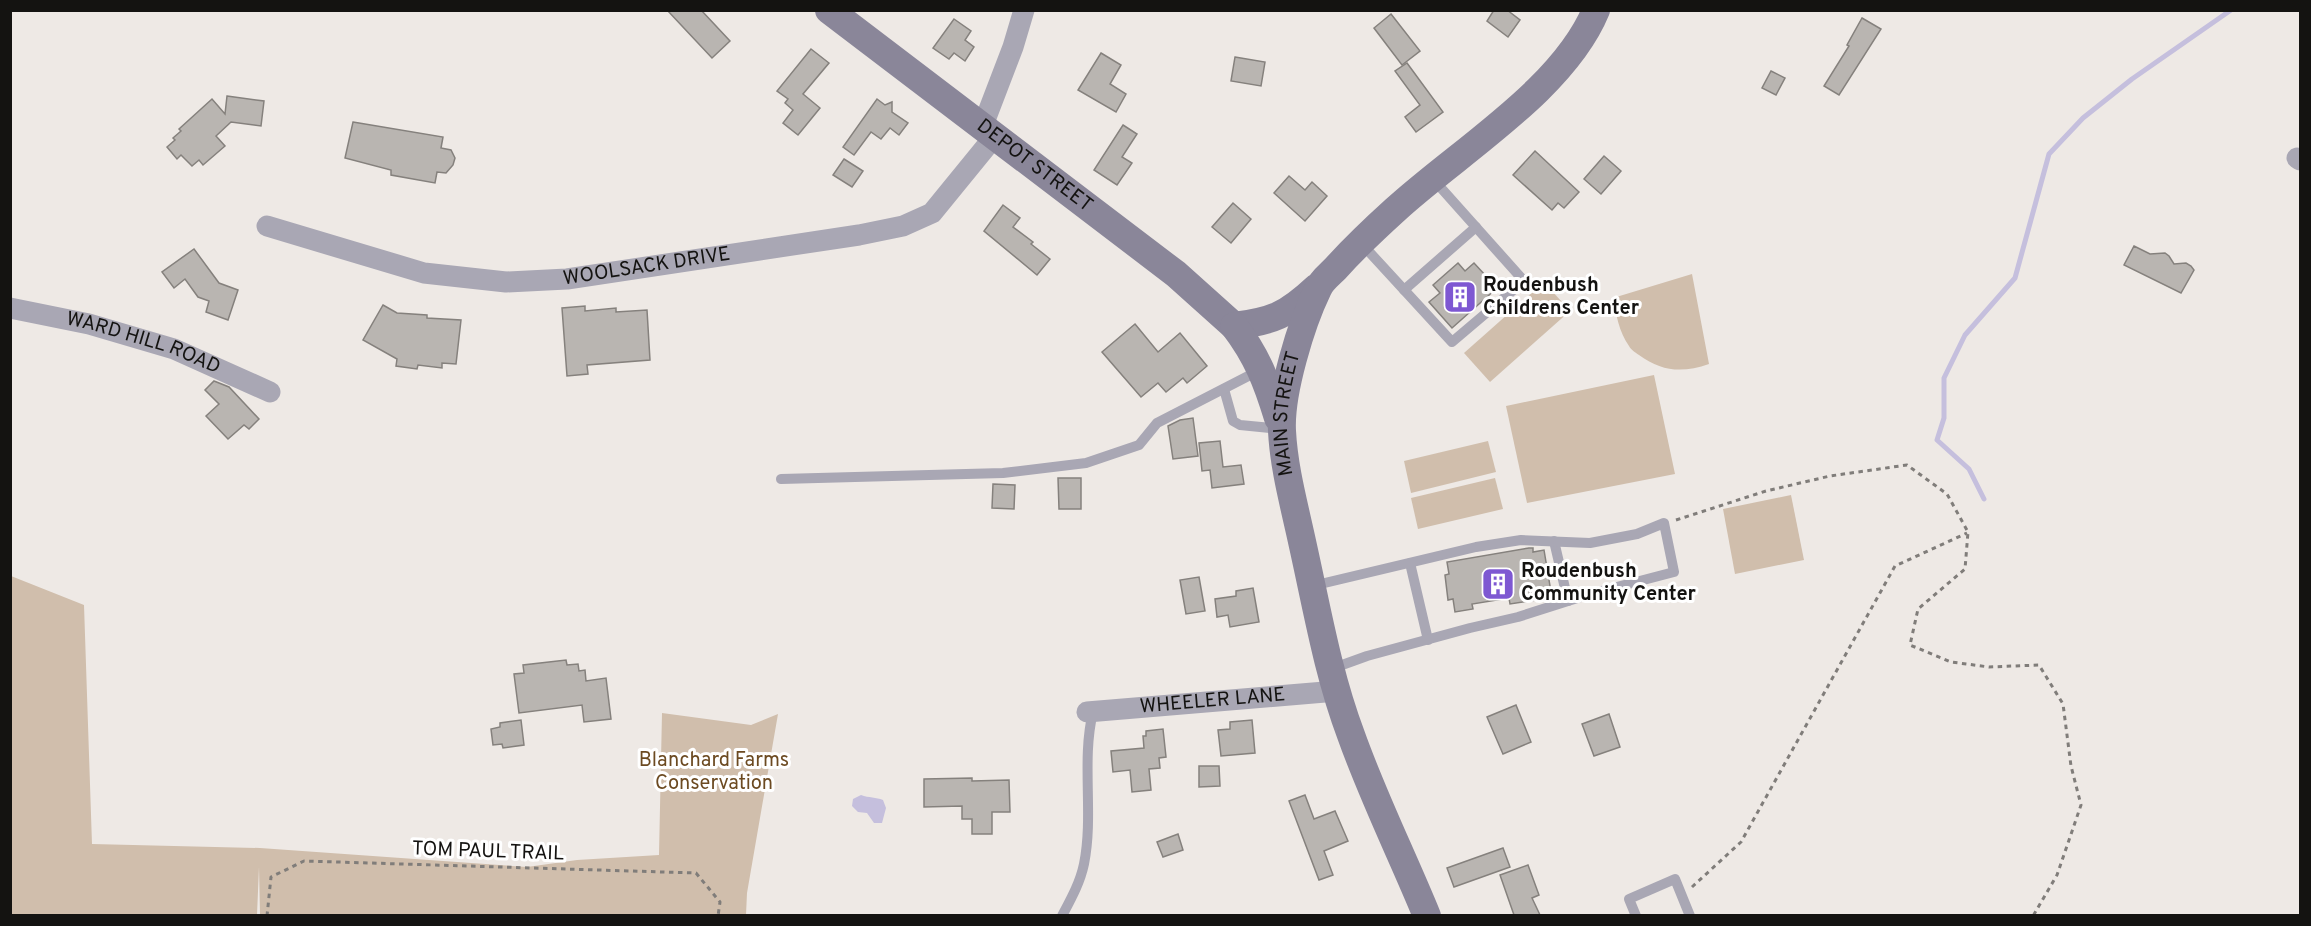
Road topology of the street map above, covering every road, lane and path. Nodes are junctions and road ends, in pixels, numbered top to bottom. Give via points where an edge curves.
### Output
1 (830, 10) edge
2 (1024, 10) edge
3 (1597, 15) edge
4 (988, 133) junction
5 (1433, 178) junction
6 (267, 225) dead end
7 (1476, 227) junction
8 (1360, 242) junction
9 (1319, 286) junction
10 (1404, 290) junction
11 (10, 308) edge
12 (1234, 326) junction
13 (1261, 369) junction
14 (1224, 389) junction
15 (270, 392) dead end
16 (1281, 429) junction
17 (781, 479) dead end
18 (1664, 523) junction
19 (1968, 532) junction
20 (1554, 541) junction
21 (1410, 563) junction
22 (1312, 586) junction
23 (1568, 602) junction
24 (1428, 640) junction
25 (1334, 680) junction
26 (1090, 712) joint
27 (1682, 897) junction
28 (267, 915) edge
29 (718, 915) edge
30 (1062, 915) edge
31 (1427, 915) edge
32 (1636, 915) edge
33 (1690, 915) edge
34 (2033, 915) edge

1 - 4 main road, DEPOT STREET
2 - 4 street, WOOLSACK DRIVE
3 - 5 main road, MAIN STREET via 1554,74
4 - 6 street, WOOLSACK DRIVE via 942,203 932,213 903,225 567,279 506,282 424,273
4 - 12 main road, DEPOT STREET via 1176,274
5 - 7 lane
5 - 8 main road, MAIN STREET
7 - 10 lane
7 - 10 lane via 1524,281 1452,342
8 - 9 main road, MAIN STREET
8 - 10 lane
9 - 12 main road via 1292,310 1268,321
9 - 16 main road, MAIN STREET via 1288,378
11 - 15 street, WARD HILL ROAD via 89,324 174,349
12 - 13 main road, DEPOT STREET
13 - 14 lane
13 - 16 main road, DEPOT STREET
14 - 16 lane via 1233,421
14 - 17 lane via 1157,423 1139,446 1086,463 1003,473
16 - 22 main road, MAIN STREET
18 - 19 path via 1766,491 1830,476 1907,465 1947,494
18 - 20 lane via 1637,534 1590,543
18 - 23 lane via 1674,572
19 - 27 path via 1895,566 1741,842
19 - 34 path via 1965,569 1918,609 1910,645 1951,662 1989,667 2039,665 2063,704 2071,766 2081,804 2057,876
20 - 21 lane via 1521,540
20 - 23 lane
21 - 22 lane
21 - 24 lane
22 - 25 main road, MAIN STREET
23 - 24 lane
24 - 25 lane
25 - 26 street, WHEELER LANE
25 - 31 main road, MAIN STREET via 1372,792
26 - 30 lane via 1084,865
27 - 32 lane via 1675,879 1629,899
27 - 33 lane
28 - 29 path, TOM PAUL TRAIL via 271,876 304,861 696,873 720,903

